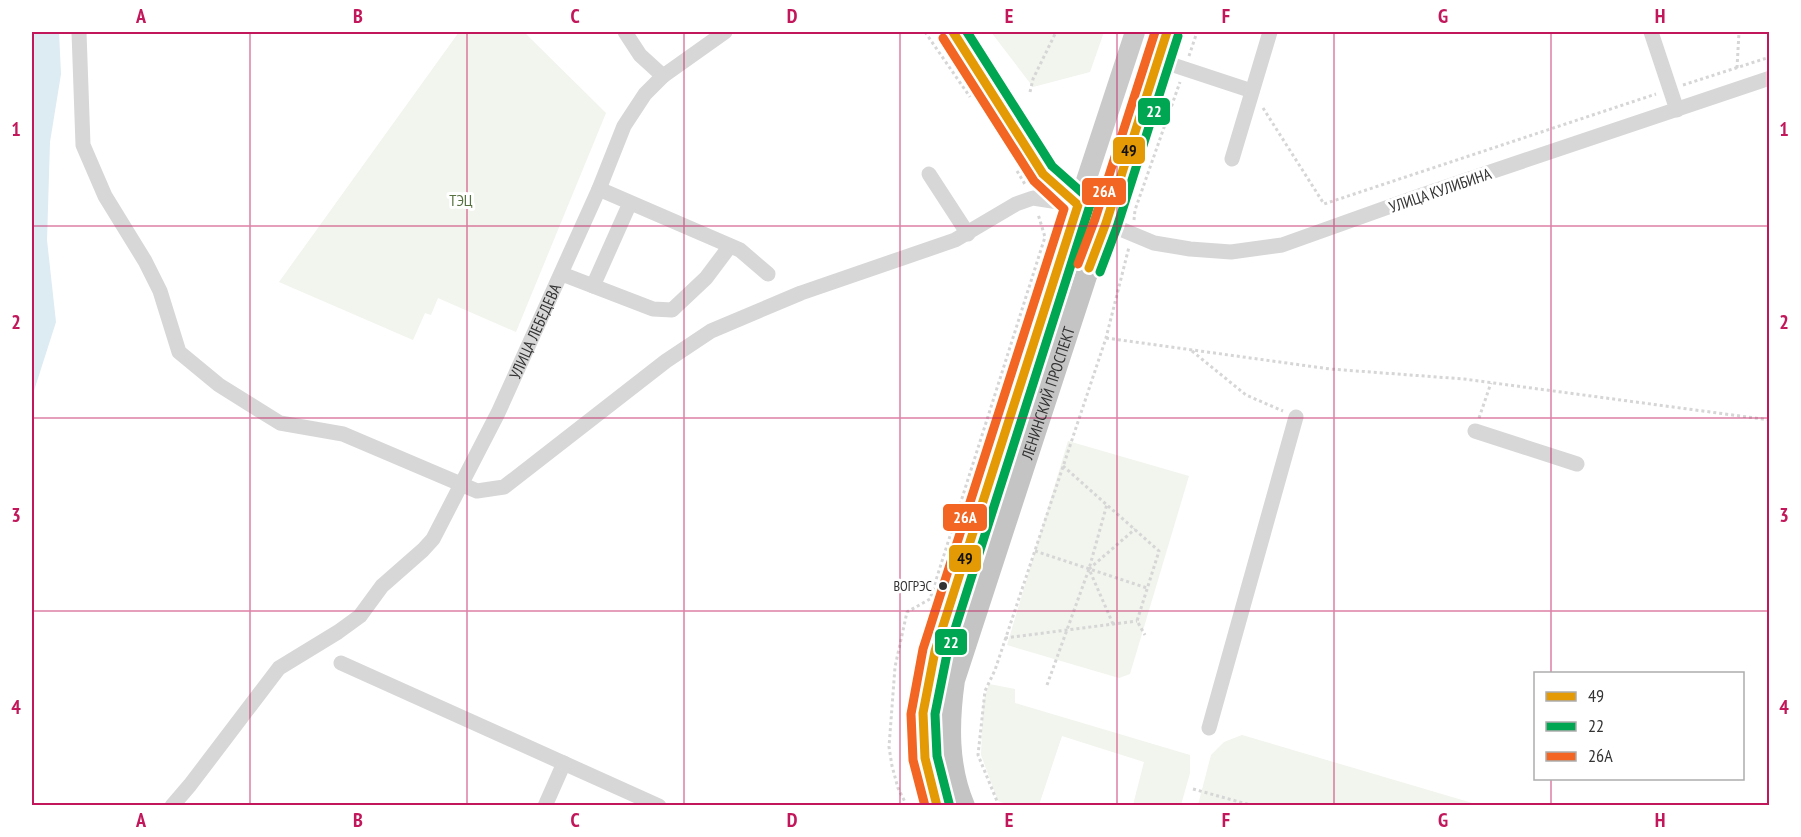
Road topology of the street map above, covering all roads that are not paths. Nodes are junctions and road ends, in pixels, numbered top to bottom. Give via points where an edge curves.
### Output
1 (79, 32) edge
2 (625, 32) edge
3 (725, 32) edge
4 (953, 32) edge
5 (1135, 32) edge
6 (1167, 32) edge
7 (1269, 32) edge
8 (1651, 32) edge
9 (1158, 60) junction
10 (663, 76) junction
11 (1770, 78) edge
12 (1252, 91) junction
13 (1677, 110) junction
14 (1232, 159) dead end
15 (930, 174) dead end
16 (599, 189) junction
17 (630, 203) junction
18 (1078, 205) junction
19 (1106, 223) junction
20 (968, 234) junction
21 (730, 246) junction
22 (562, 274) junction
23 (768, 274) dead end
24 (593, 286) junction
25 (1296, 417) road end
26 (1475, 431) road end
27 (1577, 464) dead end
28 (461, 486) junction
29 (341, 663) dead end
30 (1209, 728) dead end
31 (564, 763) junction
32 (172, 806) edge
33 (545, 806) edge
34 (659, 806) edge
35 (937, 806) edge
36 (964, 806) edge

1 - 28 street via 83,145 105,196 160,291 179,352 219,386 280,423 343,434
2 - 10 street via 640,55
3 - 10 street, УЛИЦА ЛЕБЕДЕВА
4 - 18 highway via 1043,174
5 - 18 main road, ЛЕНИНСКИЙ ПРОСПЕКТ
6 - 9 highway, ЛЕНИНСКИЙ ПРОСПЕКТ
7 - 12 street
8 - 13 street
9 - 12 street
9 - 19 highway, ЛЕНИНСКИЙ ПРОСПЕКТ
10 - 16 street, УЛИЦА ЛЕБЕДЕВА via 645,94 624,126
11 - 13 street, УЛИЦА КУЛИБИНА
12 - 14 street
13 - 19 street, УЛИЦА КУЛИБИНА via 1282,245 1221,251 1154,243
15 - 20 street
16 - 17 street
16 - 22 street, УЛИЦА ЛЕБЕДЕВА
17 - 21 street
17 - 24 street
18 - 19 highway
18 - 20 street via 1033,198
18 - 35 highway, ЛЕНИНСКИЙ ПРОСПЕКТ via 935,651 923,713 925,758
19 - 36 highway, ЛЕНИНСКИЙ ПРОСПЕКТ via 954,680 949,715 951,758
20 - 28 street via 793,296 711,331 666,361 504,487 477,491
21 - 23 street
21 - 24 street via 706,278 672,310 653,309
22 - 24 street
22 - 28 street, УЛИЦА ЛЕБЕДЕВА
25 - 30 street
26 - 27 street
28 - 32 street, УЛИЦА ЛЕБЕДЕВА via 433,539 381,586 360,616 279,668
29 - 31 street
31 - 33 street
31 - 34 street

